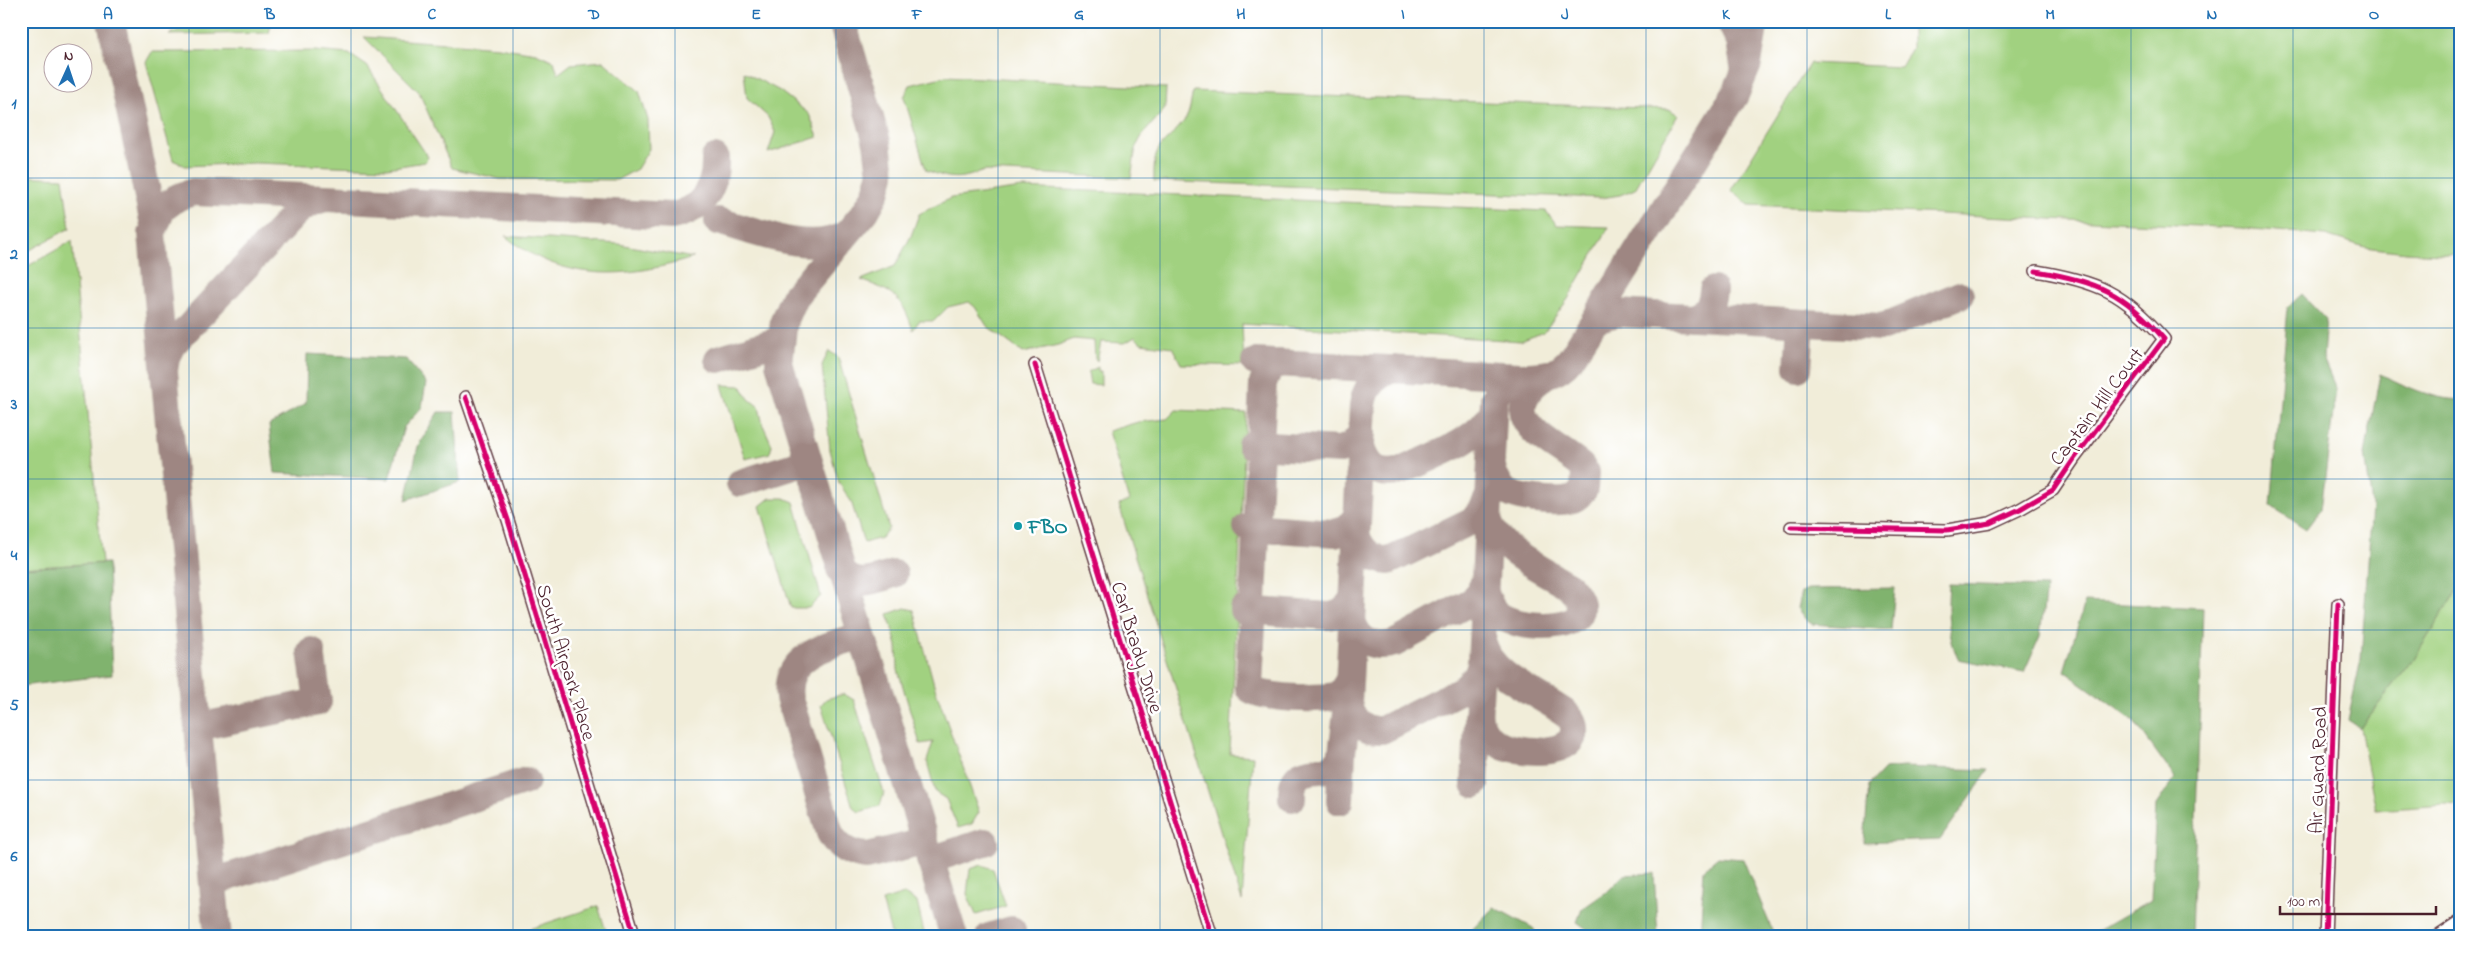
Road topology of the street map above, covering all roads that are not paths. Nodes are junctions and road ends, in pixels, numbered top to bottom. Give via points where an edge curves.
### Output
1 (2036, 271) dead end
2 (1036, 365) dead end
3 (466, 396) dead end
4 (1791, 527) dead end
5 (2338, 604) dead end
6 (2456, 924) edge
7 (635, 937) edge
8 (1212, 937) edge
9 (2325, 937) edge
10 (2436, 937) edge
11 (2458, 937) edge

1 - 4 street, Captain Hill Court via 2087,282 2124,299 2164,339 2054,490 1990,523 1947,530
2 - 8 street, Carl Brady Drive
3 - 7 street, South Airpark Place via 508,520
5 - 9 street, Air Guard Road
6 - 10 street
6 - 11 street

